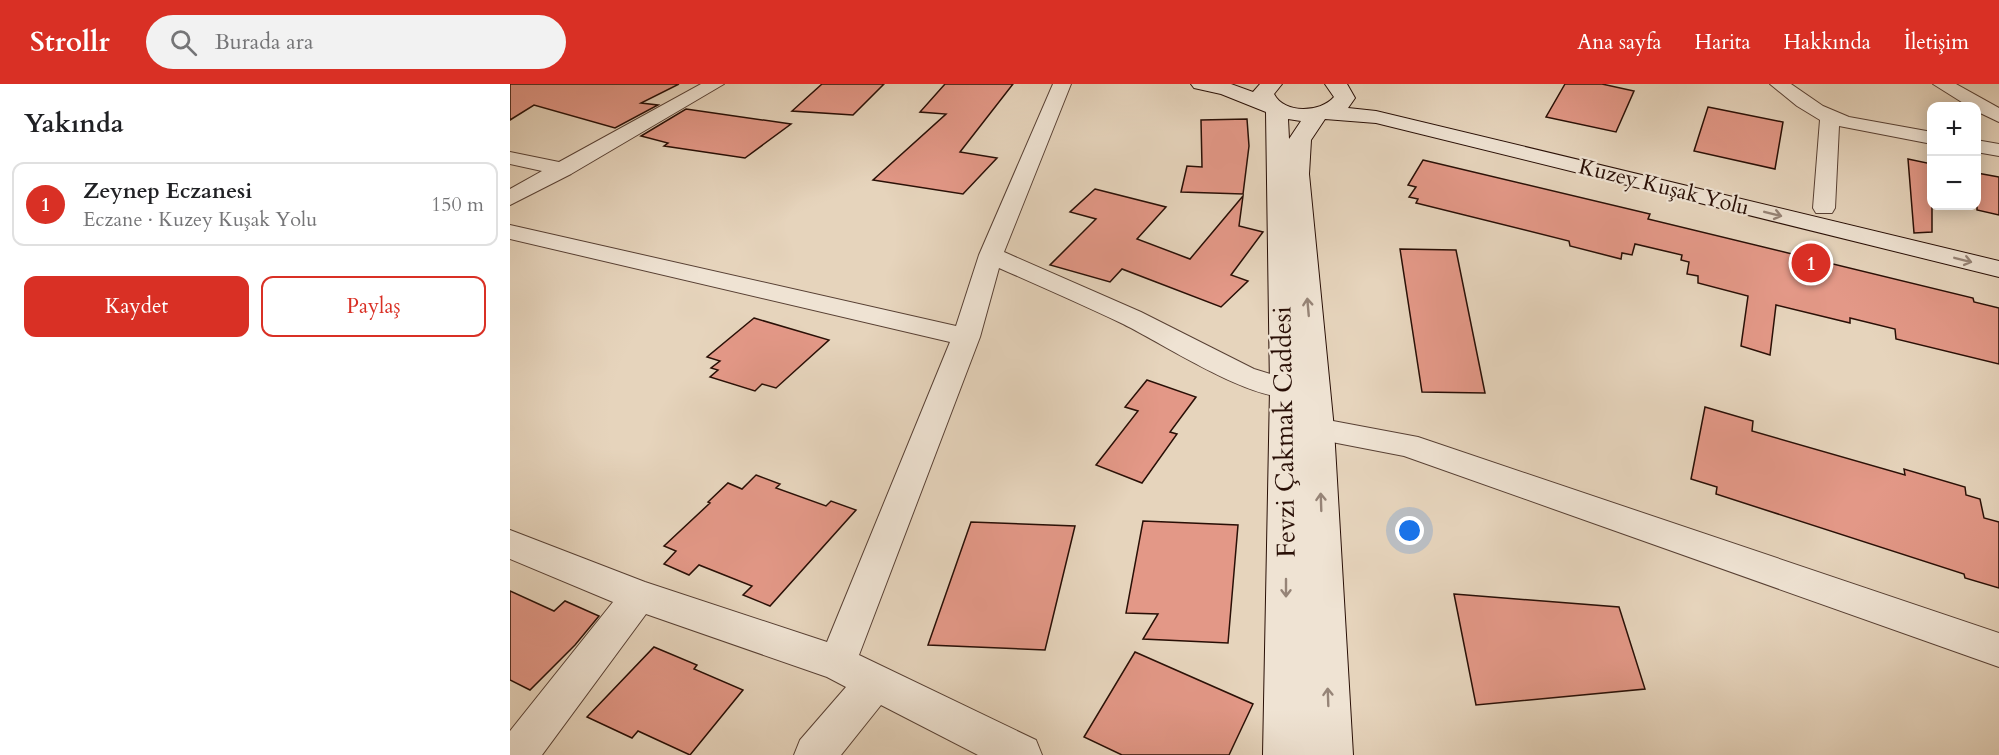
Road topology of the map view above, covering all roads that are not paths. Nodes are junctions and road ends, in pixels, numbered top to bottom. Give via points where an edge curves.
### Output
1 (715, 84) edge
2 (1062, 84) edge
3 (1201, 84) edge
4 (1779, 84) edge
5 (1942, 84) edge
6 (1339, 86) edge
7 (1273, 100) edge
8 (1322, 113) junction
9 (1999, 116) edge
10 (1830, 117) junction
11 (1927, 137) edge
12 (1981, 147) edge
13 (1999, 150) edge
14 (510, 158) edge
15 (563, 170) junction
16 (510, 198) edge
17 (1824, 208) junction
18 (510, 232) edge
19 (1999, 249) edge
20 (991, 255) junction
21 (1999, 269) edge
22 (966, 338) junction
23 (1286, 388) junction
24 (1317, 429) junction
25 (510, 544) edge
26 (639, 596) junction
27 (1999, 650) edge
28 (837, 663) junction
29 (875, 682) junction
30 (522, 754) edge
31 (815, 755) edge
32 (1021, 755) edge
33 (1286, 755) edge
34 (1330, 755) edge

1 - 15 street
2 - 20 street
3 - 7 main road
4 - 10 street
5 - 9 street
6 - 8 main road via 1345,98 1340,106
6 - 17 main road, Kuzey Kuşak Yolu via 1440,117
7 - 8 main road, Kuzey Kuşak Yolu via 1289,113
7 - 23 main road, Fevzi Çakmak Caddesi
8 -> 21 main road, Kuzey Kuşak Yolu via 1387,119
24 -> 8 main road via 1296,165 1303,133
10 - 11 street
10 - 17 street
12 - 13 street
14 - 15 street
15 - 16 street
17 - 19 main road, Kuzey Kuşak Yolu
18 - 22 street
20 - 22 street
20 - 23 street via 1132,318 1244,376
22 - 28 street
23 -> 33 main road, Fevzi Çakmak Caddesi
24 - 27 street via 1407,445
34 -> 24 main road
25 - 26 street
26 - 28 street
26 - 30 street
28 - 29 street
29 - 31 street
29 - 32 street

